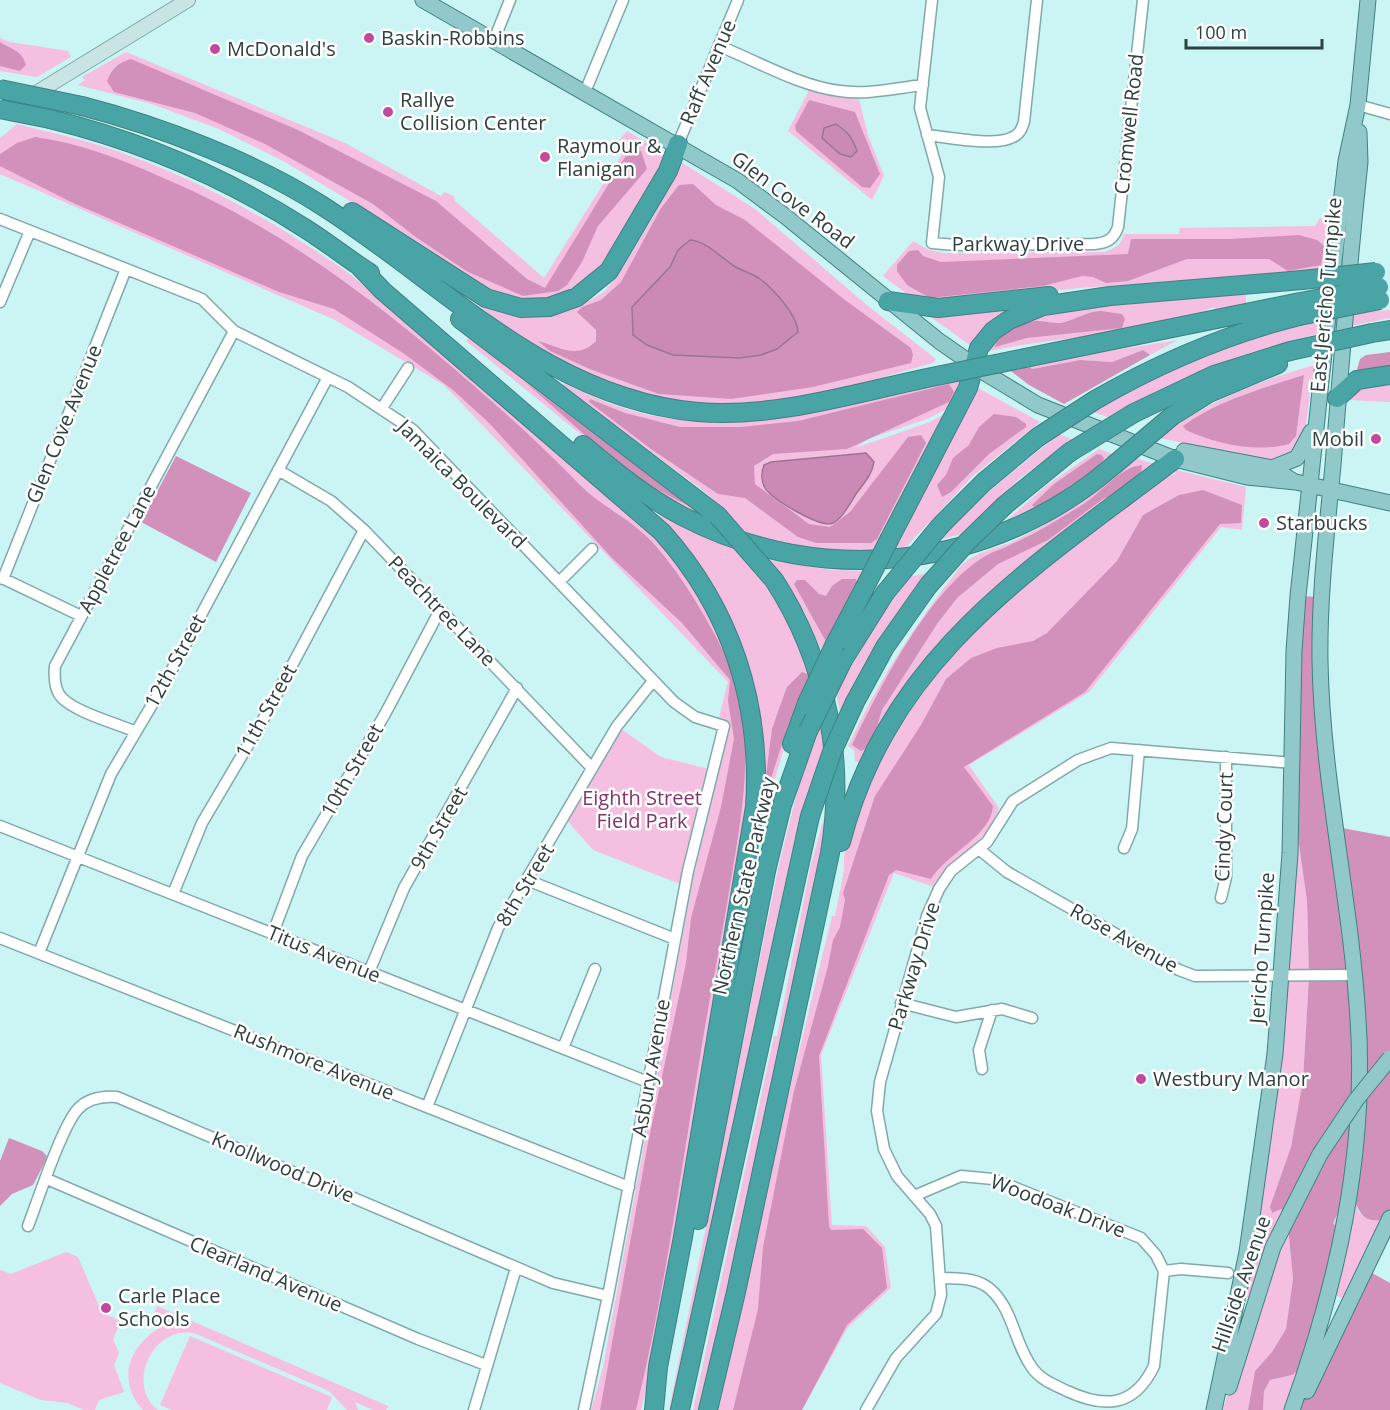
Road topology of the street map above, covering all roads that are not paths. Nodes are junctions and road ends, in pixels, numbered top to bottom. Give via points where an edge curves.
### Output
1 (188, 0) edge
2 (423, 0) edge
3 (510, 0) edge
4 (623, 0) edge
5 (738, 0) edge
6 (932, 0) edge
7 (1037, 0) edge
8 (1143, 0) edge
9 (1368, 0) edge
10 (494, 40) junction
11 (719, 46) junction
12 (923, 85) junction
13 (0, 89) edge
14 (585, 92) junction
15 (1358, 105) junction
16 (0, 109) edge
17 (1390, 114) edge
18 (0, 116) edge
19 (927, 135) junction
20 (197, 144) junction
21 (678, 144) junction
22 (258, 172) junction
23 (0, 219) edge
24 (30, 231) junction
25 (1105, 243) joint
26 (360, 267) junction
27 (126, 269) junction
28 (1384, 286) edge
29 (1110, 296) junction
30 (888, 301) junction
31 (0, 302) edge
32 (1297, 309) junction
33 (234, 331) junction
34 (1381, 332) edge
35 (1291, 355) junction
36 (974, 366) junction
37 (408, 368) dead end
38 (1390, 375) edge
39 (328, 377) junction
40 (1337, 398) junction
41 (382, 408) junction
42 (1317, 416) junction
43 (1130, 441) junction
44 (1175, 459) junction
45 (1272, 468) junction
46 (278, 470) junction
47 (1303, 484) junction
48 (1330, 489) junction
49 (1390, 503) edge
50 (364, 530) junction
51 (592, 549) dead end
52 (2, 578) edge
53 (559, 582) junction
54 (440, 609) junction
55 (81, 615) junction
56 (839, 652) junction
57 (653, 681) junction
58 (516, 688) junction
59 (723, 726) joint
60 (136, 732) junction
61 (1139, 750) junction
62 (1227, 757) junction
63 (1293, 763) junction
64 (592, 768) junction
65 (782, 805) junction
66 (0, 826) edge
67 (1124, 848) dead end
68 (980, 850) junction
69 (78, 856) junction
70 (527, 880) junction
71 (173, 894) junction
72 (1221, 898) dead end
73 (273, 933) junction
74 (0, 938) edge
75 (675, 939) junction
76 (39, 953) junction
77 (595, 969) dead end
78 (369, 972) junction
79 (1355, 975) junction
80 (1282, 977) junction
81 (901, 1003) junction
82 (466, 1010) junction
83 (993, 1010) junction
84 (795, 1014) junction
85 (1032, 1018) dead end
86 (563, 1048) junction
87 (1390, 1058) edge
88 (982, 1069) dead end
89 (648, 1082) junction
90 (427, 1107) junction
91 (46, 1179) junction
92 (629, 1187) junction
93 (914, 1196) junction
94 (1390, 1218) edge
95 (28, 1226) dead end
96 (516, 1268) junction
97 (1164, 1271) junction
98 (1228, 1273) dead end
99 (942, 1278) junction
100 (608, 1296) junction
101 (486, 1365) junction
102 (474, 1410) edge
103 (584, 1410) edge
104 (656, 1410) edge
105 (680, 1410) edge
106 (708, 1410) edge
107 (866, 1410) edge
108 (1214, 1410) edge
109 (1222, 1410) edge
110 (1292, 1410) edge
111 (1298, 1410) edge

1 - 18 main road
2 - 10 main road, Glen Cove Road
3 - 10 street
4 - 14 street
5 - 11 street, Raff Avenue
6 - 12 street
7 - 19 street via 1024,122 1018,134 993,141
8 - 25 street, Cromwell Road via 1118,227 1115,236
9 - 15 main road, East Jericho Turnpike
10 - 14 main road, Glen Cove Road
11 - 12 street via 801,80 840,91
11 - 21 street, Raff Avenue
12 - 19 street via 920,108
13 - 20 highway, bridge via 120,116
14 - 21 main road, Glen Cove Road
15 - 17 street
15 - 40 main road, East Jericho Turnpike via 1360,162
15 - 42 main road, East Jericho Turnpike via 1346,161
16 - 26 highway, bridge via 123,140 217,179 306,228
19 - 25 street, Parkway Drive via 939,177 932,243
20 - 21 highway via 280,171 370,223 479,294 502,304 530,308 570,300 604,277 668,171
20 - 22 highway
21 - 30 main road, Glen Cove Road via 769,203
22 - 32 highway, bridge via 304,194 346,221 537,359 630,400 697,412 757,411 799,405 1026,358
22 - 84 highway, bridge via 352,237 718,516 774,580 800,625 817,666 831,729 836,802 830,854
23 - 24 street, Jamaica Boulevard
24 - 27 street, Jamaica Boulevard
24 - 31 street
26 - 35 highway, bridge via 651,498 711,530 769,550 813,558 909,558 994,537 1080,492 1172,416 1221,387
26 - 104 highway via 662,532 688,562 714,603 748,692 756,747 755,807 658,1367
27 - 33 street, Jamaica Boulevard via 202,299
27 - 52 street, Glen Cove Avenue
28 - 29 highway, bridge via 1302,280
28 - 32 highway, bridge
29 - 30 highway via 1066,294 930,308
29 - 36 highway via 1043,306 1017,315 988,337 979,348
30 - 36 main road, Glen Cove Road
32 - 56 highway, Northern State Parkway, bridge via 1135,378 1038,437 940,526
33 - 39 street, Jamaica Boulevard
33 - 55 street, Appletree Lane
34 - 35 highway, bridge
35 - 105 highway, bridge via 1263,357 1206,378 1134,413 1070,452 967,542 928,586 885,647 832,752 810,816
36 - 43 main road, Glen Cove Road via 1038,405
36 - 56 highway, bridge via 968,388 864,589
37 - 41 street
38 - 40 highway via 1357,380
39 - 41 street, Jamaica Boulevard
39 - 46 street, 12th Street
40 - 48 main road, East Jericho Turnpike
41 - 53 street, Jamaica Boulevard via 413,430
42 - 45 main road via 1300,455 1290,463
42 - 47 main road, East Jericho Turnpike
43 - 44 main road, Glen Cove Road
43 - 45 main road, Glen Cove Road
44 - 47 main road, Glen Cove Road via 1258,479
44 - 84 highway via 990,603 944,648 909,692 873,754 856,794 837,858 815,959
45 - 47 main road, Glen Cove Road
46 - 50 street, Peachtree Lane via 325,497
46 - 60 street, 12th Street
47 - 48 main road, Glen Cove Road
47 - 63 main road, Jericho Turnpike
48 - 49 main road, Glen Cove Road
48 - 79 main road via 1321,608 1321,693
50 - 54 street, Peachtree Lane
50 - 71 street, 11th Street via 264,718 202,823
51 - 53 street
52 - 55 street
53 - 57 street, Jamaica Boulevard
54 - 58 street, Peachtree Lane
54 - 73 street, 10th Street via 302,856
55 - 60 street, Appletree Lane via 55,666 57,691 73,705
56 - 65 highway, Northern State Parkway, bridge
56 - 65 highway, bridge via 806,706 792,743
57 - 59 street, Jamaica Boulevard via 683,710
57 - 64 street, 8th Street via 625,714
58 - 64 street, Peachtree Lane
58 - 78 street, 9th Street via 404,888
59 - 75 street, Asbury Avenue
60 - 69 street, 12th Street via 106,786
61 - 62 street, Parkway Drive
61 - 67 street via 1132,829
61 - 68 street, Parkway Drive via 1111,748 1089,754 1039,784 1007,808
62 - 63 street, Parkway Drive
62 - 72 street, Cindy Court via 1226,877
63 - 80 main road, Jericho Turnpike
64 - 70 street, 8th Street
65 - 104 highway, Northern State Parkway via 676,1333
66 - 69 street, Titus Avenue
68 - 80 street, Rose Avenue via 1007,872 1179,970 1203,977
68 - 81 street, Parkway Drive via 951,871 939,889 920,934
69 - 71 street, Titus Avenue
69 - 76 street, 12th Street
70 - 75 street
70 - 82 street, 8th Street via 498,928
71 - 73 street, Titus Avenue
73 - 78 street, Titus Avenue
74 - 76 street, Rushmore Avenue
75 - 89 street, Asbury Avenue
76 - 90 street, Rushmore Avenue
77 - 86 street
78 - 82 street, Titus Avenue
79 - 80 street, Rose Avenue
79 - 110 main road via 1358,1085 1350,1188 1331,1284
80 - 108 main road, Jericho Turnpike via 1259,1180
81 - 83 street via 956,1017
81 - 93 street, Parkway Drive via 880,1082 877,1111 884,1149 897,1176
82 - 86 street, Titus Avenue
82 - 90 street, 8th Street
83 - 85 street
83 - 88 street via 979,1050
84 - 106 highway
86 - 89 street, Titus Avenue
87 - 109 main road, Hillside Avenue, bridge via 1320,1154 1273,1247
89 - 92 street, Asbury Avenue
90 - 92 street, Rushmore Avenue
91 - 95 street, Knollwood Drive
91 - 96 street, Knollwood Drive via 78,1108 96,1098 117,1097
91 - 101 street, Clearland Avenue
92 - 100 street, Asbury Avenue
93 - 97 street, Woodoak Drive via 962,1176 993,1179 1128,1231 1149,1245
93 - 99 street, Parkway Drive via 936,1226
94 - 111 main road
96 - 100 street, Knollwood Drive via 562,1286
96 - 101 street
97 - 98 street
97 - 99 street via 1154,1366 1148,1379 1129,1396 1103,1403 1089,1401 1044,1380 1035,1371 1008,1313 989,1288 972,1280
99 - 107 street, Parkway Drive via 936,1314 889,1366
100 - 103 street, Asbury Avenue
101 - 102 street

